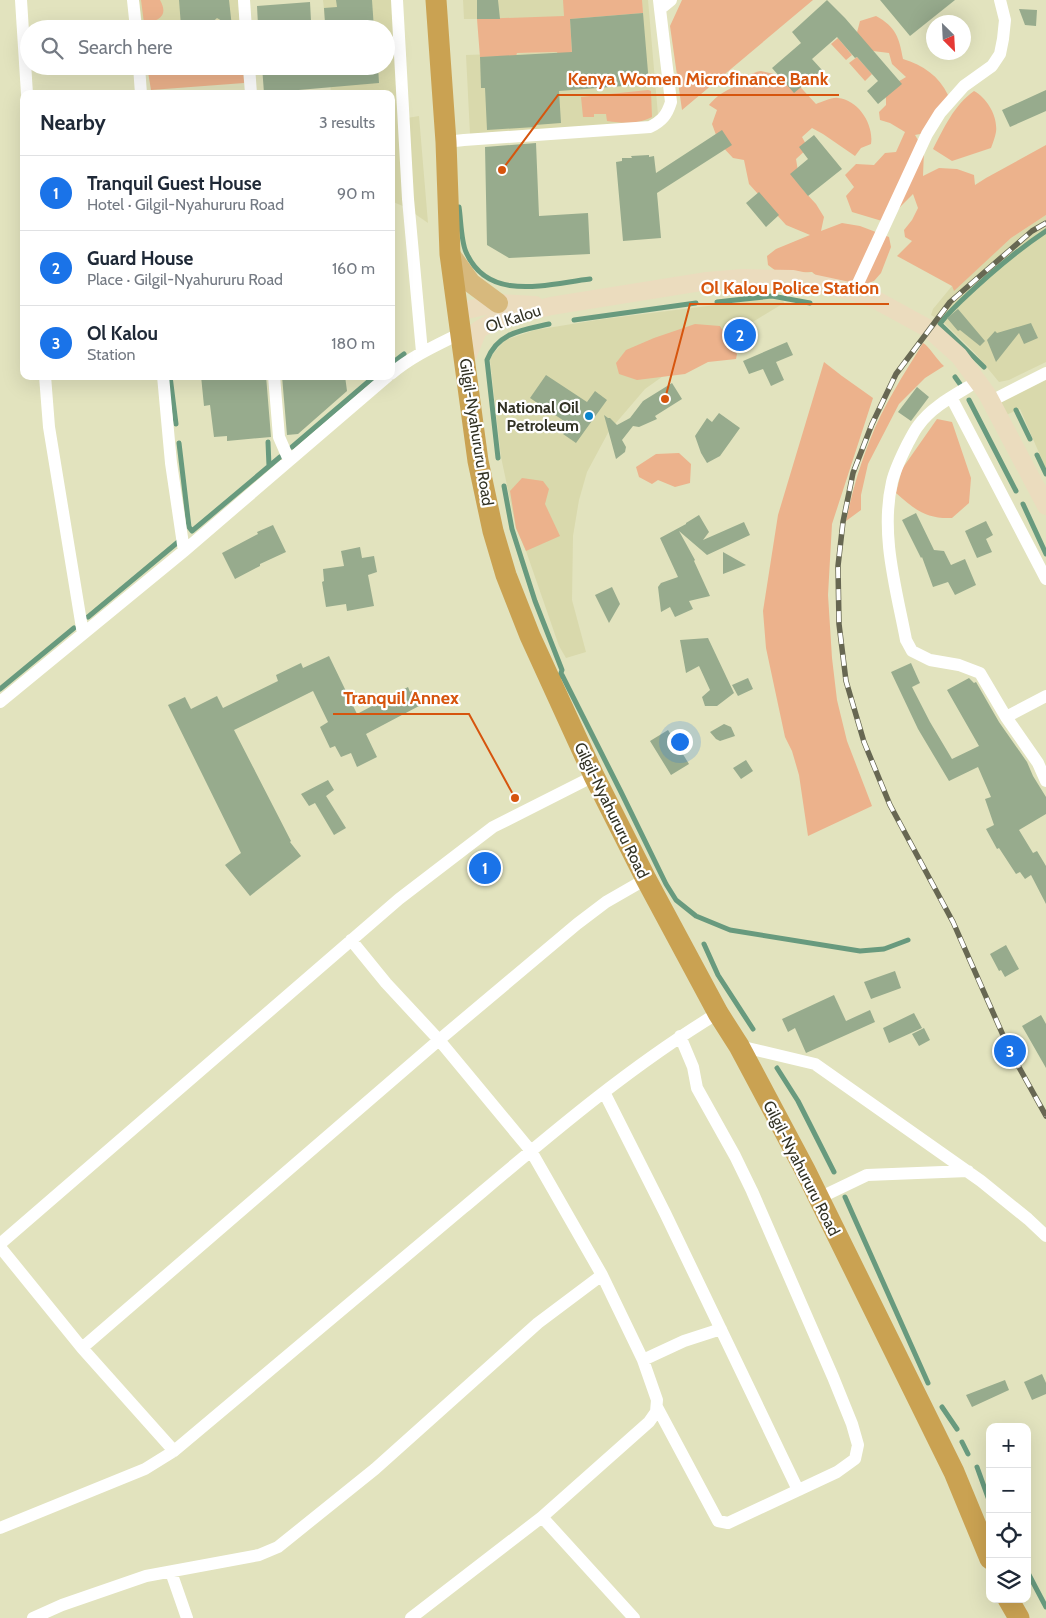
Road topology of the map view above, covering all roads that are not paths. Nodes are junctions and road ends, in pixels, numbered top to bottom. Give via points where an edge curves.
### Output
1 (21, 0) edge
2 (133, 0) edge
3 (244, 0) edge
4 (397, 0) edge
5 (436, 0) edge
6 (671, 0) edge
7 (1000, 0) edge
8 (659, 5) edge
9 (22, 20) edge
10 (135, 20) edge
11 (245, 20) edge
12 (26, 75) edge
13 (140, 75) edge
14 (250, 75) edge
15 (27, 90) edge
16 (141, 90) edge
17 (251, 90) edge
18 (446, 142) junction
19 (450, 254) junction
20 (854, 292) junction
21 (498, 303) junction
22 (550, 306) junction
23 (458, 312) junction
24 (461, 333) junction
25 (422, 352) junction
26 (465, 362) junction
27 (395, 371) edge
28 (1046, 373) edge
29 (45, 380) edge
30 (163, 380) edge
31 (274, 380) edge
32 (384, 380) edge
33 (978, 381) junction
34 (951, 397) junction
35 (991, 401) junction
36 (289, 460) junction
37 (1046, 506) edge
38 (184, 551) junction
39 (1046, 579) edge
40 (83, 634) junction
41 (1046, 696) edge
42 (0, 702) edge
43 (1006, 717) junction
44 (594, 776) junction
45 (1046, 781) edge
46 (646, 879) junction
47 (352, 940) junction
48 (718, 1013) junction
49 (680, 1036) junction
50 (439, 1040) junction
51 (739, 1046) junction
52 (604, 1092) junction
53 (531, 1151) junction
54 (968, 1171) junction
55 (819, 1198) junction
56 (1046, 1236) edge
57 (0, 1245) edge
58 (602, 1276) junction
59 (721, 1329) junction
60 (82, 1348) junction
61 (643, 1360) junction
62 (657, 1407) junction
63 (174, 1451) junction
64 (798, 1490) junction
65 (542, 1517) junction
66 (0, 1528) edge
67 (990, 1558) edge
68 (171, 1572) junction
69 (1010, 1603) edge
70 (33, 1618) edge
71 (187, 1618) edge
72 (411, 1618) edge
73 (634, 1618) edge
74 (1018, 1618) edge

1 - 9 street
2 - 10 street
3 - 11 street
4 - 25 street via 408,199
5 - 18 highway, Gilgil-Nyahururu Road
6 - 8 street
7 - 20 street via 1005,20 1000,54 992,66 964,86 940,113 927,134
8 - 18 street via 671,102 668,112 658,123 650,127
12 - 15 street
13 - 16 street
14 - 17 street
18 - 19 highway, Gilgil-Nyahururu Road
19 - 21 main road via 471,283
19 - 23 highway, Gilgil-Nyahururu Road
20 - 22 main road via 793,279 743,278
20 - 33 main road via 876,300 929,329 959,356
21 - 22 main road, Ol Kalou
21 - 23 main road, Ol Kalou
22 - 26 main road, Ol Kalou via 496,320 478,330
23 - 24 highway, Gilgil-Nyahururu Road
24 - 25 street
24 - 26 highway, Gilgil-Nyahururu Road
25 - 27 street
26 - 44 highway, Gilgil-Nyahururu Road via 478,461 506,576
28 - 35 street
29 - 40 street via 48,427
30 - 38 street
31 - 36 street via 280,436
32 - 36 street
33 - 34 street
33 - 35 main road
34 - 39 street
34 - 43 street via 918,426 904,451 892,481 888,546 906,640 912,651 930,660 980,673
35 - 37 main road
36 - 38 street
38 - 40 street
40 - 42 street
41 - 43 street
43 - 45 street via 1038,763
44 - 46 highway, Gilgil-Nyahururu Road
44 - 47 street via 493,827
46 - 48 highway, Gilgil-Nyahururu Road
46 - 50 street via 606,902
47 - 50 street via 386,983
47 - 57 street
48 - 49 street
48 - 51 highway, Gilgil-Nyahururu Road
49 - 52 street
49 - 64 street via 698,1088 735,1156 807,1314 858,1445 855,1459 837,1472
50 - 53 street
50 - 60 street
51 - 54 street via 815,1064
51 - 55 highway, Gilgil-Nyahururu Road
52 - 53 street
52 - 59 street
53 - 58 street
53 - 63 street
54 - 55 street via 867,1175
54 - 56 street
55 - 67 highway, Gilgil-Nyahururu Road via 954,1472
57 - 60 street
58 - 61 street
58 - 68 street via 538,1323 375,1469 278,1547 259,1555
59 - 61 street
59 - 64 street
60 - 63 street
61 - 62 street
62 - 64 street via 718,1521 728,1523
62 - 65 street via 654,1418
63 - 66 street via 145,1469
65 - 72 street
65 - 73 street
68 - 70 street via 146,1576
68 - 71 street
69 - 74 highway

